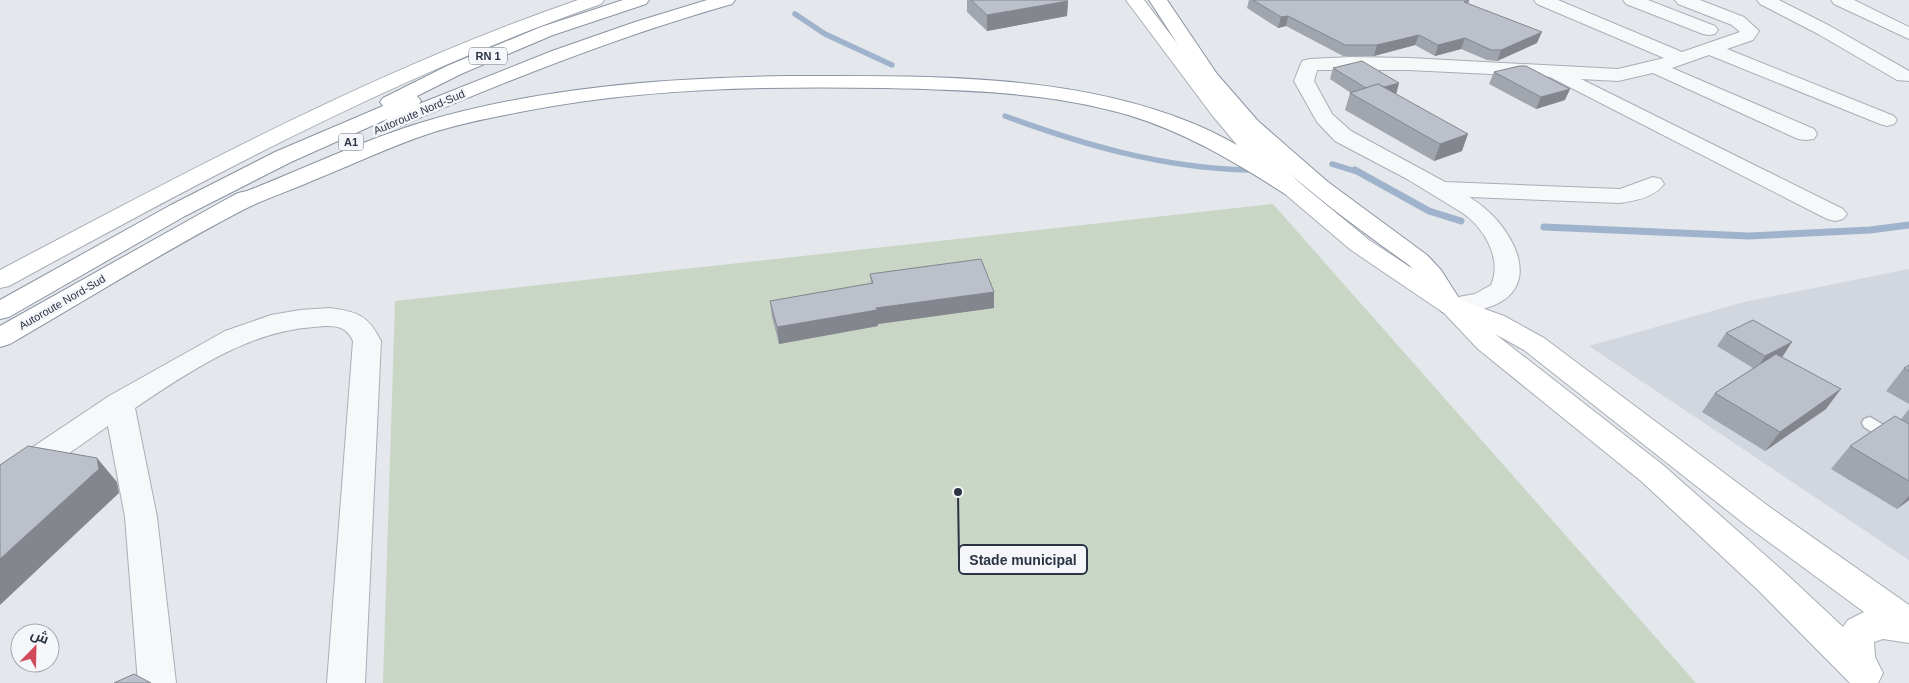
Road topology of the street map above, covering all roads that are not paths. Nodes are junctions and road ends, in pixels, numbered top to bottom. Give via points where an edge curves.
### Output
1 (595, 0) edge
2 (640, 0) edge
3 (684, 0) edge
4 (726, 0) edge
5 (1135, 0) edge
6 (1158, 0) edge
7 (1543, 0) edge
8 (1632, 0) edge
9 (1684, 0) edge
10 (1766, 0) edge
11 (1840, 0) edge
12 (1909, 34) edge
13 (1734, 40) junction
14 (1709, 48) junction
15 (1680, 58) junction
16 (1654, 67) junction
17 (1550, 71) junction
18 (1904, 76) dead end
19 (1887, 120) dead end
20 (344, 131) junction
21 (1806, 134) dead end
22 (1652, 184) dead end
23 (1293, 189) junction
24 (1442, 189) junction
25 (230, 206) junction
26 (1835, 214) dead end
27 (0, 280) edge
28 (1451, 306) junction
29 (0, 311) edge
30 (0, 338) edge
31 (120, 403) junction
32 (1870, 423) dead end
33 (1909, 448) edge
34 (0, 485) edge
35 (1909, 626) edge
36 (1867, 676) edge
37 (157, 683) edge
38 (346, 683) edge

1 - 27 main road via 436,62 336,108 156,197
2 - 20 main road, RN 1 via 547,31 454,70 394,100
3 - 20 main road, Autoroute Nord-Sud / A1 via 558,40 464,77
4 - 25 main road, Autoroute Nord-Sud / A1 via 616,34 517,70 384,126
5 - 23 main road via 1219,111
6 - 28 main road via 1229,102 1264,139 1314,182 1418,260 1432,274
7 - 15 street
8 - 13 street
9 - 13 street via 1747,27 1750,31 1747,36
10 - 18 street
11 - 12 street
13 - 14 street
14 - 15 street
14 - 19 street
15 - 16 street
16 - 17 street via 1618,74
16 - 21 street
17 - 24 street via 1370,63 1309,65 1304,81 1332,128
17 - 26 street
20 - 29 main road, Autoroute Nord-Sud / A1 via 283,157 177,211
22 - 24 street via 1633,194 1620,196
23 - 25 main road via 1209,138 1112,104 1060,94 965,85 786,81 632,90 486,112 398,138
23 - 28 main road via 1360,245
24 - 28 street via 1480,215 1500,239 1507,255 1506,281 1502,291 1480,301
25 - 30 main road, Autoroute Nord-Sud / A1
28 - 35 main road via 1494,322 1534,344 1759,517
28 - 36 main road via 1488,343 1652,473 1770,580
31 - 34 street
31 - 37 street via 141,517
31 - 38 street via 235,337 271,324 330,317 348,320 361,328 367,341
32 - 33 lane
35 - 36 main road via 1874,624 1862,630 1855,640 1855,653

